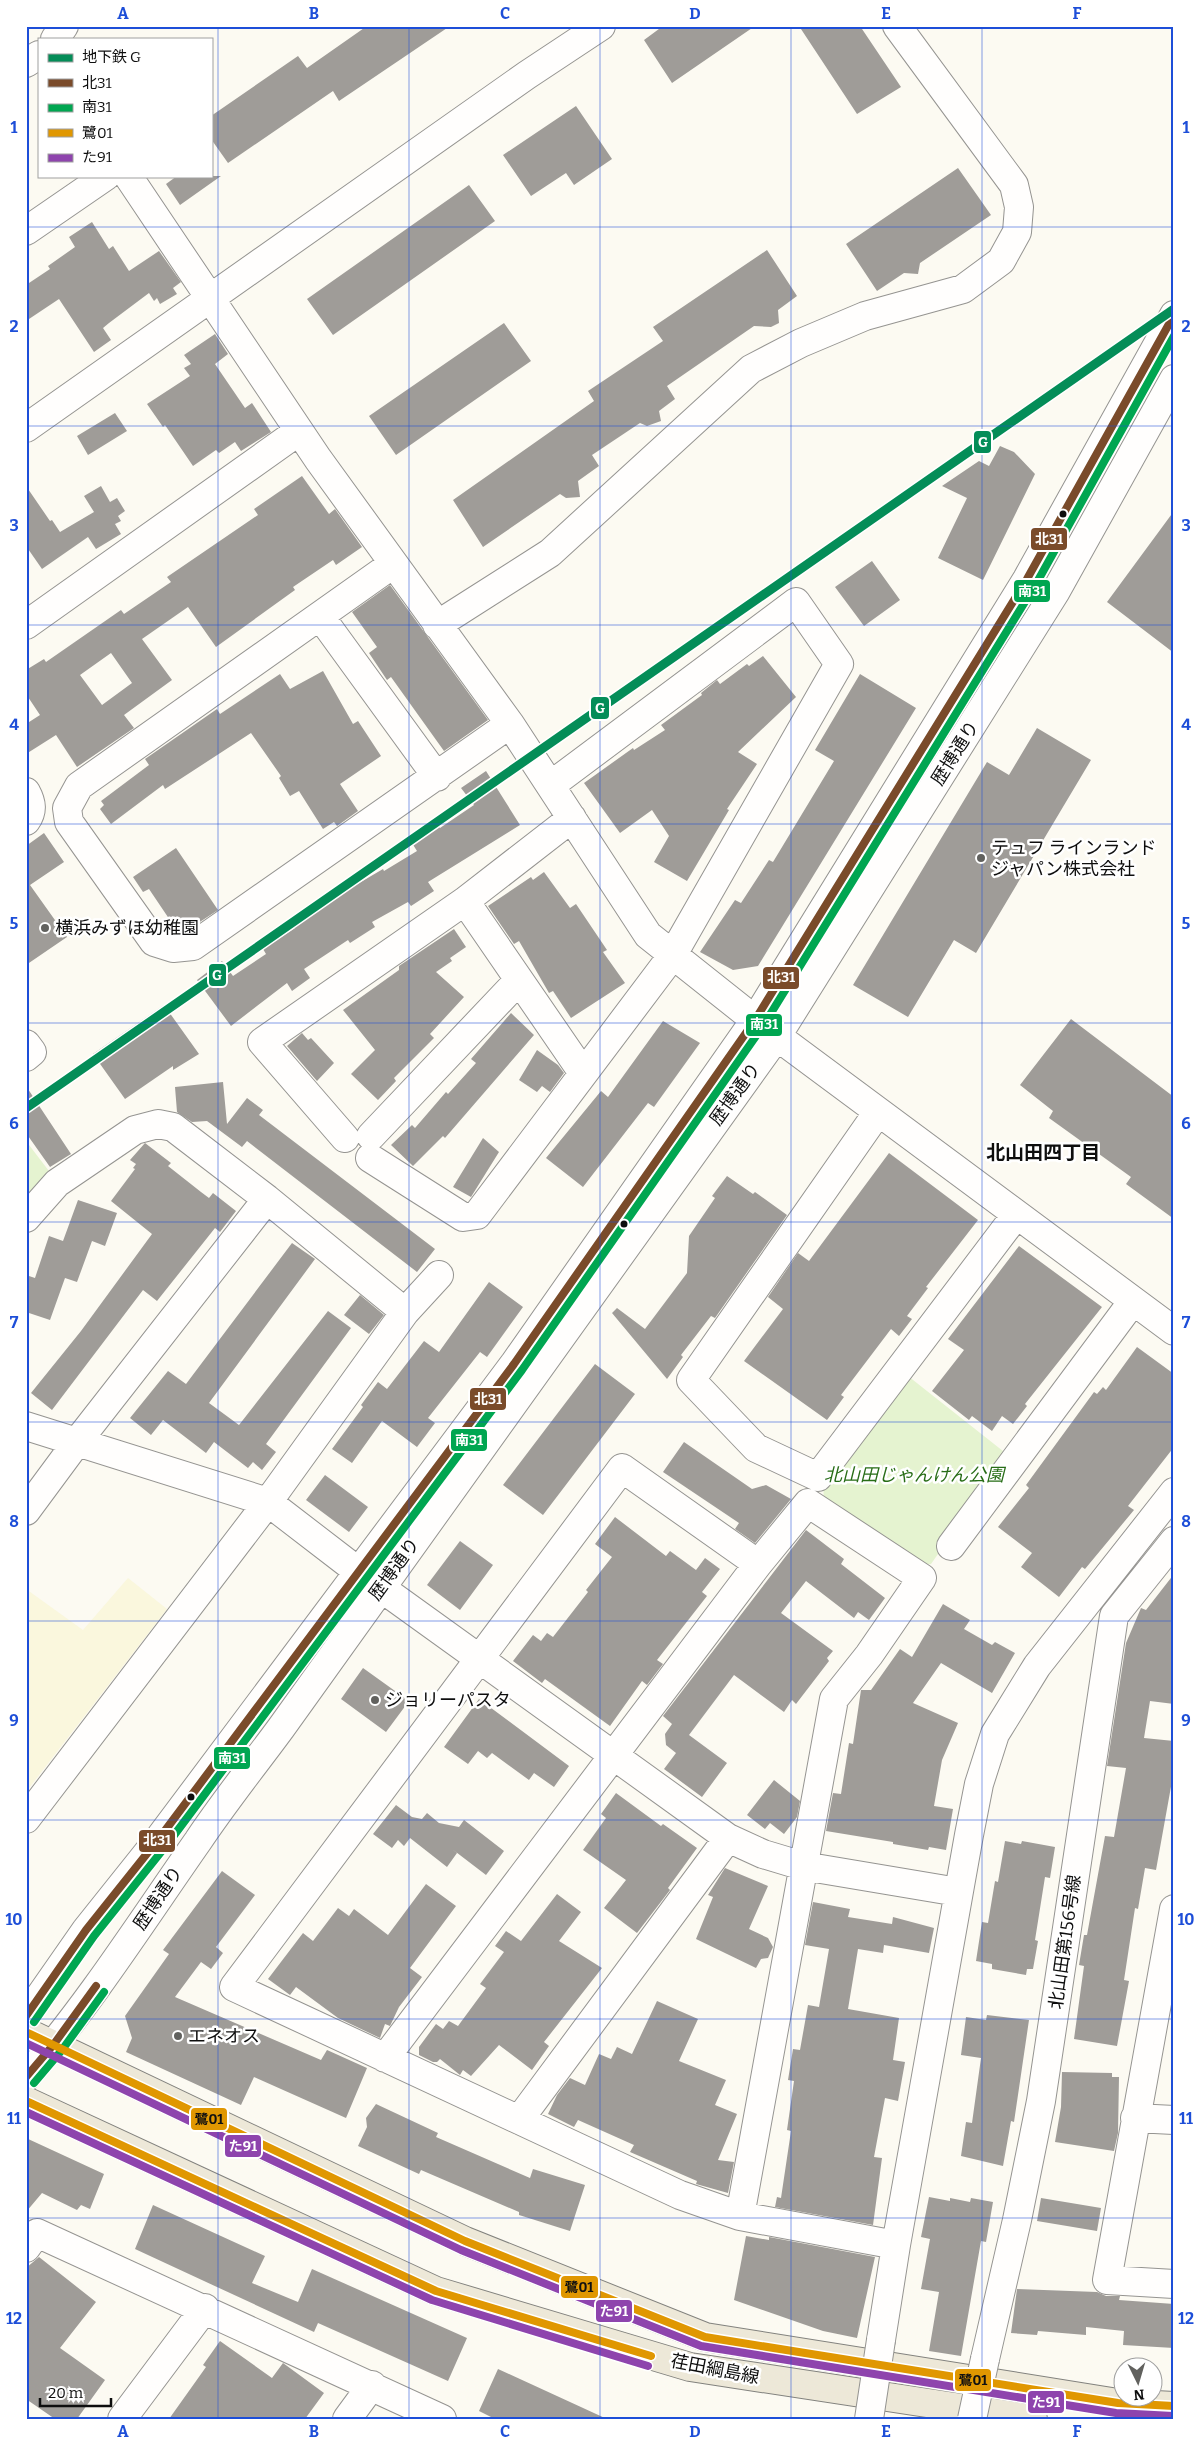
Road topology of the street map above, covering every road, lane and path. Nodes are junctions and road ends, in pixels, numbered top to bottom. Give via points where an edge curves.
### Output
1 (64, 26) edge
2 (601, 26) edge
3 (897, 26) edge
4 (56, 38) edge
5 (38, 56) edge
6 (26, 63) edge
7 (103, 178) edge
8 (129, 178) edge
9 (26, 232) edge
10 (211, 299) junction
11 (1174, 315) edge
12 (1174, 378) edge
13 (26, 428) edge
14 (299, 431) junction
15 (393, 564) junction
16 (320, 616) junction
17 (26, 624) edge
18 (437, 625) junction
19 (510, 724) junction
20 (436, 777) junction
21 (551, 785) junction
22 (26, 792) edge
23 (572, 818) junction
24 (26, 821) edge
25 (465, 901) junction
26 (672, 956) junction
27 (519, 980) junction
28 (755, 1020) junction
29 (777, 1036) junction
30 (26, 1044) edge
31 (26, 1057) edge
32 (584, 1073) junction
33 (878, 1112) junction
34 (362, 1144) junction
35 (268, 1199) junction
36 (1016, 1215) junction
37 (26, 1218) edge
38 (439, 1275) dead end
39 (1133, 1301) junction
40 (405, 1312) junction
41 (1174, 1331) edge
42 (26, 1426) edge
43 (77, 1442) junction
44 (1174, 1492) edge
45 (268, 1502) junction
46 (26, 1511) edge
47 (1174, 1541) edge
48 (951, 1546) dead end
49 (758, 1564) junction
50 (370, 1580) junction
51 (481, 1658) junction
52 (614, 1757) junction
53 (26, 1819) edge
54 (728, 1838) junction
55 (803, 1866) junction
56 (958, 1892) junction
57 (1174, 1909) edge
58 (1166, 1994) edge
59 (26, 2016) edge
60 (26, 2032) edge
61 (54, 2044) junction
62 (385, 2058) junction
63 (26, 2076) edge
64 (26, 2101) edge
65 (1135, 2118) junction
66 (519, 2120) junction
67 (1174, 2120) edge
68 (740, 2216) junction
69 (896, 2245) junction
70 (26, 2248) edge
71 (1174, 2284) edge
72 (204, 2308) junction
73 (372, 2385) junction
74 (1174, 2406) edge
75 (122, 2419) edge
76 (347, 2419) edge
77 (442, 2419) edge
78 (869, 2419) edge
79 (972, 2419) edge
80 (1033, 2419) edge

1 - 4 street
2 - 10 street
3 - 18 street via 1014,184 1019,207 1017,232 1000,261 964,289 865,316 751,369 550,553
5 - 6 street
7 - 9 street
8 - 10 street
10 - 13 street
10 - 14 street
11 - 28 street, 歴博通り via 1027,579
12 - 29 street, 歴博通り via 1056,591
14 - 15 street
14 - 17 street
15 - 16 street
15 - 18 street
16 - 20 street
16 - 20 street via 79,786 67,808 69,822 154,942 173,948 193,946
18 - 19 street
19 - 20 street
19 - 21 street
21 - 23 street
21 - 26 street via 796,602 839,664
22 - 24 street via 32,802
23 - 25 street
23 - 26 street via 648,935
25 - 27 street
25 - 34 street via 262,1042
26 - 28 street
26 - 32 street
27 - 32 street
27 - 34 street
28 - 29 street
28 - 50 street, 歴博通り via 514,1364
29 - 33 street
29 - 50 street, 歴博通り
30 - 31 street via 32,1052
32 - 34 street via 477,1216 463,1217
33 - 36 street
33 - 36 street via 691,1380 756,1448 818,1477
35 - 37 street via 173,1127 158,1124 135,1130 58,1183
35 - 40 street
35 - 43 street
36 - 39 street
38 - 40 street
39 - 41 street
39 - 48 street
40 - 45 street
42 - 43 street
43 - 45 street
43 - 46 street
44 - 56 street via 1037,1666 995,1734 979,1784
45 - 50 street
45 - 53 street
47 - 79 street, 北山田第156号線, bridge via 1114,1616 1041,2101
49 - 51 street via 622,1468
49 - 52 street
49 - 55 street via 808,1503 922,1578 834,1699
50 - 51 street
50 - 59 street, 歴博通り via 86,1930
50 - 61 street, 歴博通り
51 - 52 street
51 - 62 street via 234,1987
52 - 54 street
52 - 62 street
54 - 55 street via 763,1854
54 - 66 street
55 - 56 street
55 - 68 street
56 - 69 street
57 - 58 street
58 - 65 street
60 - 61 main road, 荏田綱島線
61 - 63 street, 歴博通り
61 - 74 main road, 荏田綱島線 via 465,2241 705,2337 1118,2403
62 - 66 street
64 - 80 main road, 荏田綱島線 via 436,2291 690,2367
65 - 67 street
65 - 71 street via 1107,2280
66 - 68 street via 680,2195
68 - 69 street
69 - 78 street, bridge
70 - 72 street via 37,2233
72 - 73 street
72 - 75 street
73 - 76 street
73 - 77 street

